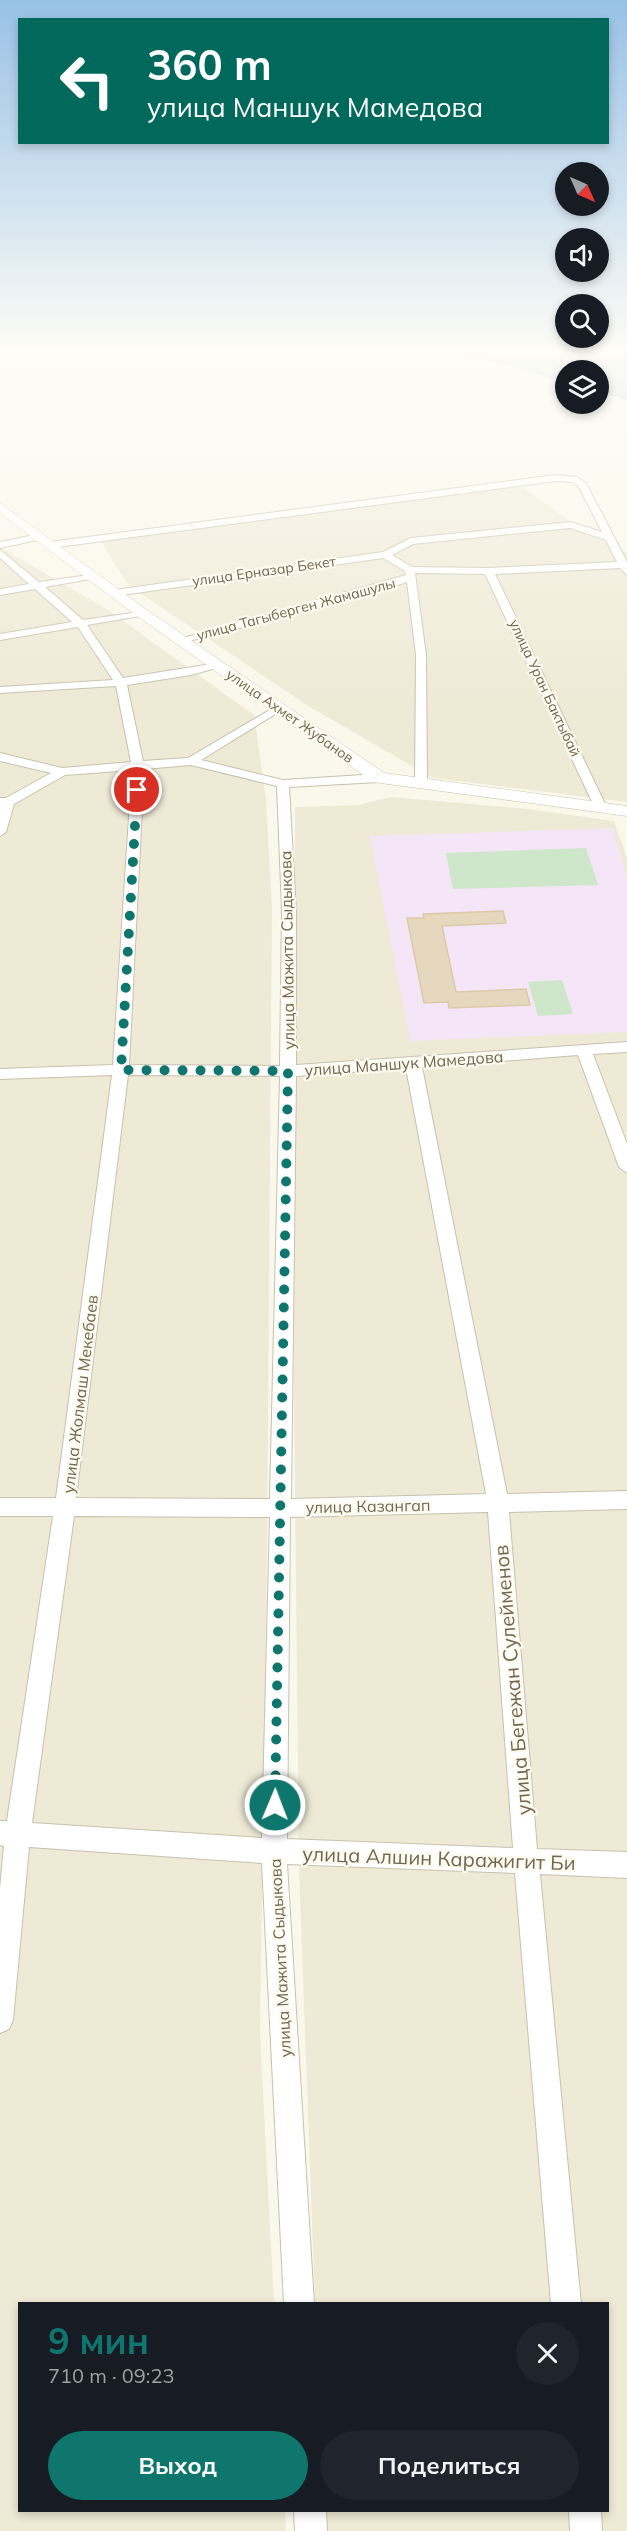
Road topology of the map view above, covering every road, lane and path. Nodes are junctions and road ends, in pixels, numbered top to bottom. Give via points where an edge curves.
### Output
1 (0, 507) edge
2 (610, 538) junction
3 (44, 541) junction
4 (0, 545) edge
5 (0, 553) edge
6 (386, 555) junction
7 (626, 568) edge
8 (489, 571) junction
9 (411, 573) junction
10 (92, 576) junction
11 (37, 585) junction
12 (0, 592) edge
13 (115, 593) junction
14 (142, 613) junction
15 (81, 624) junction
16 (0, 637) edge
17 (181, 640) junction
18 (218, 666) junction
19 (122, 683) junction
20 (0, 690) edge
21 (278, 708) junction
22 (0, 757) edge
23 (191, 761) junction
24 (138, 766) junction
25 (62, 772) junction
26 (379, 778) junction
27 (421, 783) junction
28 (283, 784) junction
29 (4, 802) edge
30 (600, 806) junction
31 (627, 811) edge
32 (0, 832) edge
33 (627, 1047) edge
34 (584, 1050) junction
35 (412, 1062) junction
36 (121, 1070) junction
37 (288, 1071) junction
38 (0, 1074) edge
39 (627, 1167) edge
40 (627, 1500) edge
41 (498, 1503) junction
42 (0, 1507) edge
43 (65, 1507) junction
44 (281, 1508) junction
45 (9, 1833) edge
46 (274, 1851) junction
47 (526, 1861) junction
48 (627, 1865) edge
49 (0, 2020) edge
50 (299, 2302) edge
51 (566, 2302) edge
52 (310, 2512) edge
53 (585, 2512) edge
54 (311, 2531) edge
55 (586, 2531) edge

1 - 3 main road, улица Ахмет Жубанов
2 - 3 street via 583,485 574,479 556,478
2 - 6 street via 571,525 411,541
2 - 7 street
3 - 4 street
3 - 10 main road, улица Ахмет Жубанов
5 - 11 street
6 - 9 street
6 - 13 street, улица Ерназар Бекет
7 - 8 street
8 - 9 street
8 - 30 street, улица Уран Бактыбай
9 - 17 street, улица Тагыберген Жамашулы via 355,595
9 - 27 street via 421,655
10 - 11 street
10 - 13 main road, улица Ахмет Жубанов
11 - 12 street
11 - 15 street
13 - 14 main road, улица Ахмет Жубанов
14 - 15 street
14 - 17 main road, улица Ахмет Жубанов
15 - 16 street
15 - 19 street
17 - 18 main road, улица Ахмет Жубанов
18 - 19 street
18 - 21 main road, улица Ахмет Жубанов
19 - 20 street
19 - 24 street, улица Жолмаш Мекебаев
21 - 23 street
21 - 26 main road, улица Ахмет Жубанов
22 - 25 street
23 - 24 street
23 - 28 street
24 - 25 street
24 - 36 street, улица Жолмаш Мекебаев
25 - 29 street
26 - 27 main road, улица Ахмет Жубанов
26 - 28 street
27 - 30 main road, улица Ахмет Жубанов
28 - 37 street, улица Мажита Сыдыкова
29 - 32 street
30 - 31 main road, улица Ахмет Жубанов
33 - 34 street, улица Маншук Мамедова
34 - 35 street, улица Маншук Мамедова
34 - 39 street
35 - 37 street, улица Маншук Мамедова
35 - 41 street, улица Бегежан Сулейменов
36 - 37 street, улица Маншук Мамедова
36 - 38 street, улица Маншук Мамедова
36 - 43 street, улица Жолмаш Мекебаев
37 - 44 street, улица Мажита Сыдыкова
40 - 41 street, улица Казангап
41 - 44 street, улица Казангап
41 - 47 street, улица Бегежан Сулейменов
42 - 43 street, улица Казангап
43 - 44 street, улица Казангап
43 - 45 street, улица Жолмаш Мекебаев
44 - 46 street, улица Мажита Сыдыкова
45 - 46 street, улица Алшин Каражигит Би
45 - 49 street, улица Жолмаш Мекебаев
46 - 47 street, улица Алшин Каражигит Би
46 - 50 street, улица Мажита Сыдыкова
47 - 48 street, улица Алшин Каражигит Би
47 - 51 street, улица Бегежан Сулейменов
52 - 54 street
53 - 55 street

